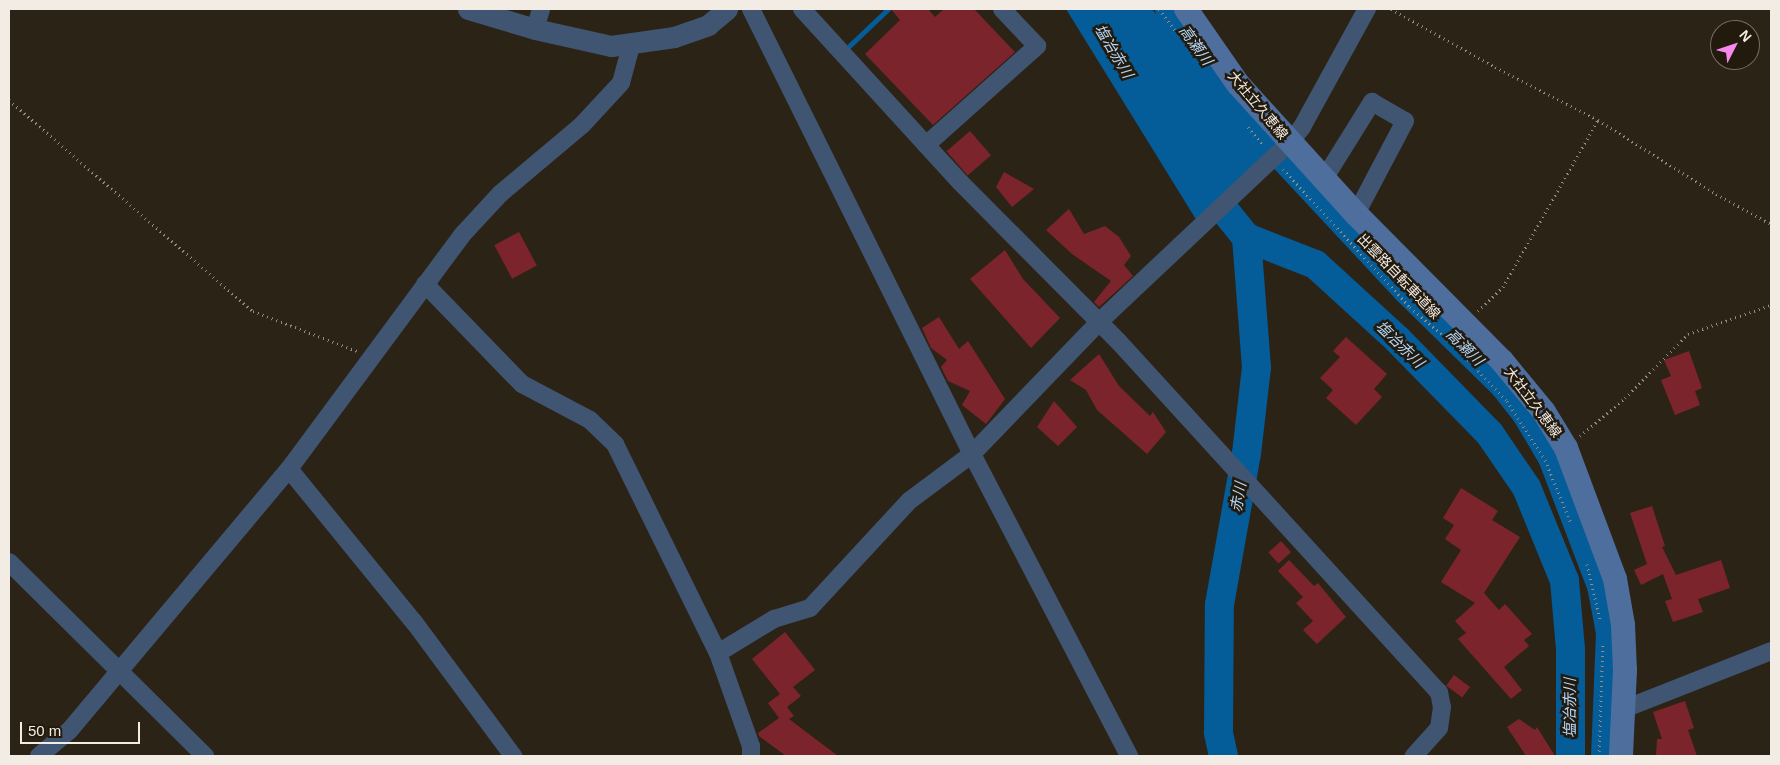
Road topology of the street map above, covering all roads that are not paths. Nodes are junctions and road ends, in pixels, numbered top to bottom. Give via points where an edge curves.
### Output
1 (468, 9) edge
2 (541, 9) edge
3 (727, 9) edge
4 (750, 9) edge
5 (802, 9) edge
6 (1002, 9) edge
7 (1186, 9) edge
8 (1367, 9) edge
9 (534, 29) junction
10 (631, 46) junction
11 (1290, 142) junction
12 (926, 146) junction
13 (1324, 179) junction
14 (1356, 214) junction
15 (425, 284) junction
16 (1099, 322) junction
17 (972, 454) junction
18 (289, 469) junction
19 (9, 562) edge
20 (1771, 651) edge
21 (718, 653) junction
22 (117, 672) junction
23 (1624, 709) junction
24 (39, 756) edge
25 (204, 756) edge
26 (513, 756) edge
27 (751, 756) edge
28 (1129, 756) edge
29 (1414, 756) edge
30 (1621, 756) edge

1 - 9 street
2 - 9 street
3 - 10 street via 708,25 674,37
4 - 17 street
5 - 12 street
6 - 12 street via 1036,46
7 - 11 main road, 大社立久恵線 via 1238,84
8 - 11 street via 1302,127
9 - 10 street via 611,46
10 - 15 street via 621,82 573,134 500,194 462,234
11 - 13 main road, 大社立久恵線
11 - 16 street
12 - 16 street
13 - 14 main road, 大社立久恵線
13 - 14 street via 1372,102 1405,121
14 - 23 main road, 大社立久恵線 via 1502,361 1544,412 1566,448 1615,579 1623,625
15 - 18 street
15 - 21 street via 522,384 590,420 615,444
16 - 17 street
16 - 29 street via 1439,692 1442,707 1439,728
17 - 21 street via 909,501 810,608 774,619
17 - 28 street
18 - 22 street via 190,590
18 - 26 street via 426,638
19 - 22 street
20 - 23 street
21 - 27 street via 752,746
22 - 24 street via 69,731
22 - 25 street
23 - 30 main road, 大社立久恵線

